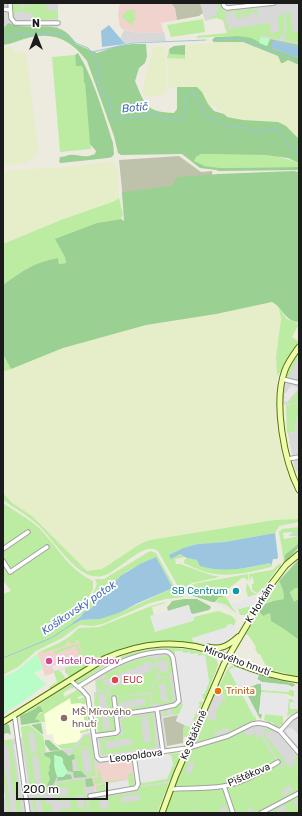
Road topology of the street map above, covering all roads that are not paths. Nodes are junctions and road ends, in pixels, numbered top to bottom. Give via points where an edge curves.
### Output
1 (10, 3) edge
2 (222, 3) edge
3 (274, 3) edge
4 (3, 9) edge
5 (10, 10) junction
6 (58, 23) dead end
7 (299, 347) edge
8 (282, 379) junction
9 (299, 383) edge
10 (299, 457) edge
11 (288, 459) junction
12 (299, 490) edge
13 (28, 532) dead end
14 (47, 547) dead end
15 (3, 549) edge
16 (299, 554) edge
17 (3, 561) edge
18 (242, 634) junction
19 (201, 648) junction
20 (228, 658) junction
21 (70, 680) junction
22 (299, 680) edge
23 (78, 687) junction
24 (114, 698) dead end
25 (157, 709) junction
26 (299, 714) edge
27 (116, 715) junction
28 (13, 716) junction
29 (3, 722) edge
30 (280, 731) junction
31 (94, 736) junction
32 (188, 748) junction
33 (163, 752) junction
34 (299, 753) edge
35 (134, 756) junction
36 (278, 762) dead end
37 (224, 786) junction
38 (171, 788) junction
39 (299, 792) edge
40 (90, 796) dead end
41 (28, 813) edge
42 (162, 813) edge
43 (233, 813) edge
44 (261, 813) edge

1 - 5 street
2 - 3 street via 227,8
4 - 5 street
5 - 6 street via 11,20 16,24
7 - 8 main road via 289,361
8 - 9 street
8 - 11 main road via 281,424
10 - 11 street
11 - 12 main road
13 - 15 street
14 - 17 street via 10,572
16 - 18 main road, K Horkám via 286,565 270,586
18 - 19 main road via 222,648
18 - 20 main road, K Horkám
19 - 20 main road, Mírového hnutí
19 - 21 main road, Mírového hnutí via 151,644 104,659
20 - 22 main road, Mírového hnutí via 267,673
20 - 32 main road, Ke Stáčírně
21 - 23 street, Leopoldova
21 - 28 main road, Mírového hnutí
23 - 25 street via 125,660 167,651 173,656 179,701 173,706
23 - 31 street, Leopoldova via 88,699
24 - 27 street
25 - 27 street
25 - 33 street
26 - 30 street
27 - 31 street via 116,733
28 - 29 main road, Mírového hnutí
28 - 41 street
30 - 32 street, Leopoldova via 268,725 252,724 228,736
30 - 34 street
31 - 35 street, Leopoldova via 99,760
32 - 33 street, Leopoldova
32 - 38 main road, Ke Stáčírně
33 - 35 street, Leopoldova
35 - 40 street via 138,784 136,788
36 - 37 street, Pištěkova via 260,773
37 - 38 street, Pištěkova
37 - 43 street
38 - 42 main road, Ke Stáčírně
39 - 44 street

